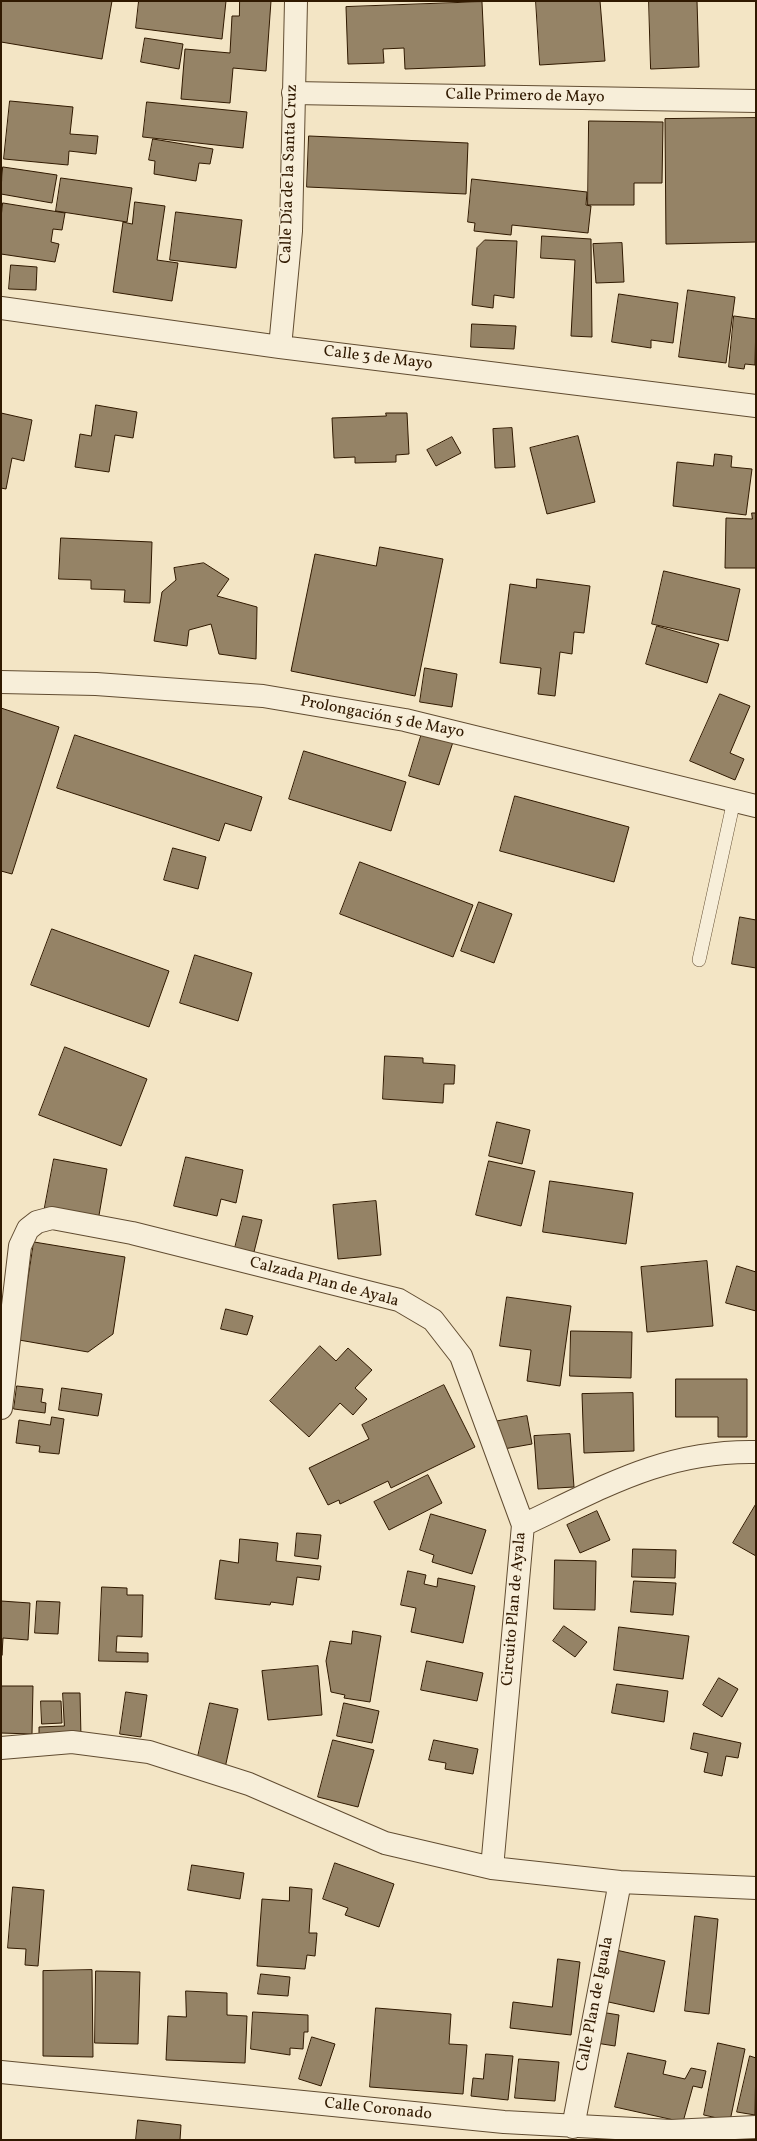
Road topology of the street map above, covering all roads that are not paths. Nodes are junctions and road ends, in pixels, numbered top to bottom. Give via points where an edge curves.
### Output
1 (296, 1) edge
2 (293, 93) junction
3 (756, 101) edge
4 (1, 308) edge
5 (280, 347) junction
6 (756, 406) edge
7 (1, 682) edge
8 (734, 800) junction
9 (756, 806) edge
10 (699, 960) dead end
11 (1, 1408) edge
12 (756, 1452) edge
13 (523, 1525) junction
14 (1, 1748) edge
15 (492, 1868) junction
16 (620, 1882) junction
17 (756, 1888) edge
18 (1, 2072) edge
19 (573, 2127) junction
20 (756, 2127) edge
21 (504, 2131) edge

1 - 2 street, Calle Día de la Santa Cruz
2 - 3 street, Calle Primero de Mayo
2 - 5 street, Calle Día de la Santa Cruz via 291,231
4 - 5 street, Calle 3 de Mayo
5 - 6 street, Calle 3 de Mayo
7 - 8 street, Prolongación 5 de Mayo via 96,684 270,697 405,720
8 - 9 street, Prolongación 5 de Mayo
8 - 10 lane
11 - 13 street, Calzada Plan de Ayala via 20,1246 28,1229 37,1222 52,1218 132,1233 398,1300 433,1320 461,1356
12 - 13 street, Circuito Plan de Ayala via 732,1452 675,1460 627,1475
13 - 15 street, Circuito Plan de Ayala
14 - 15 street via 72,1742 149,1752 249,1784 385,1843
15 - 16 street
16 - 17 street
16 - 19 street, Calle Plan de Iguala
18 - 21 street, Calle Coronado
19 - 20 street, Calle Coronado via 671,2131
19 - 21 street, Calle Coronado

